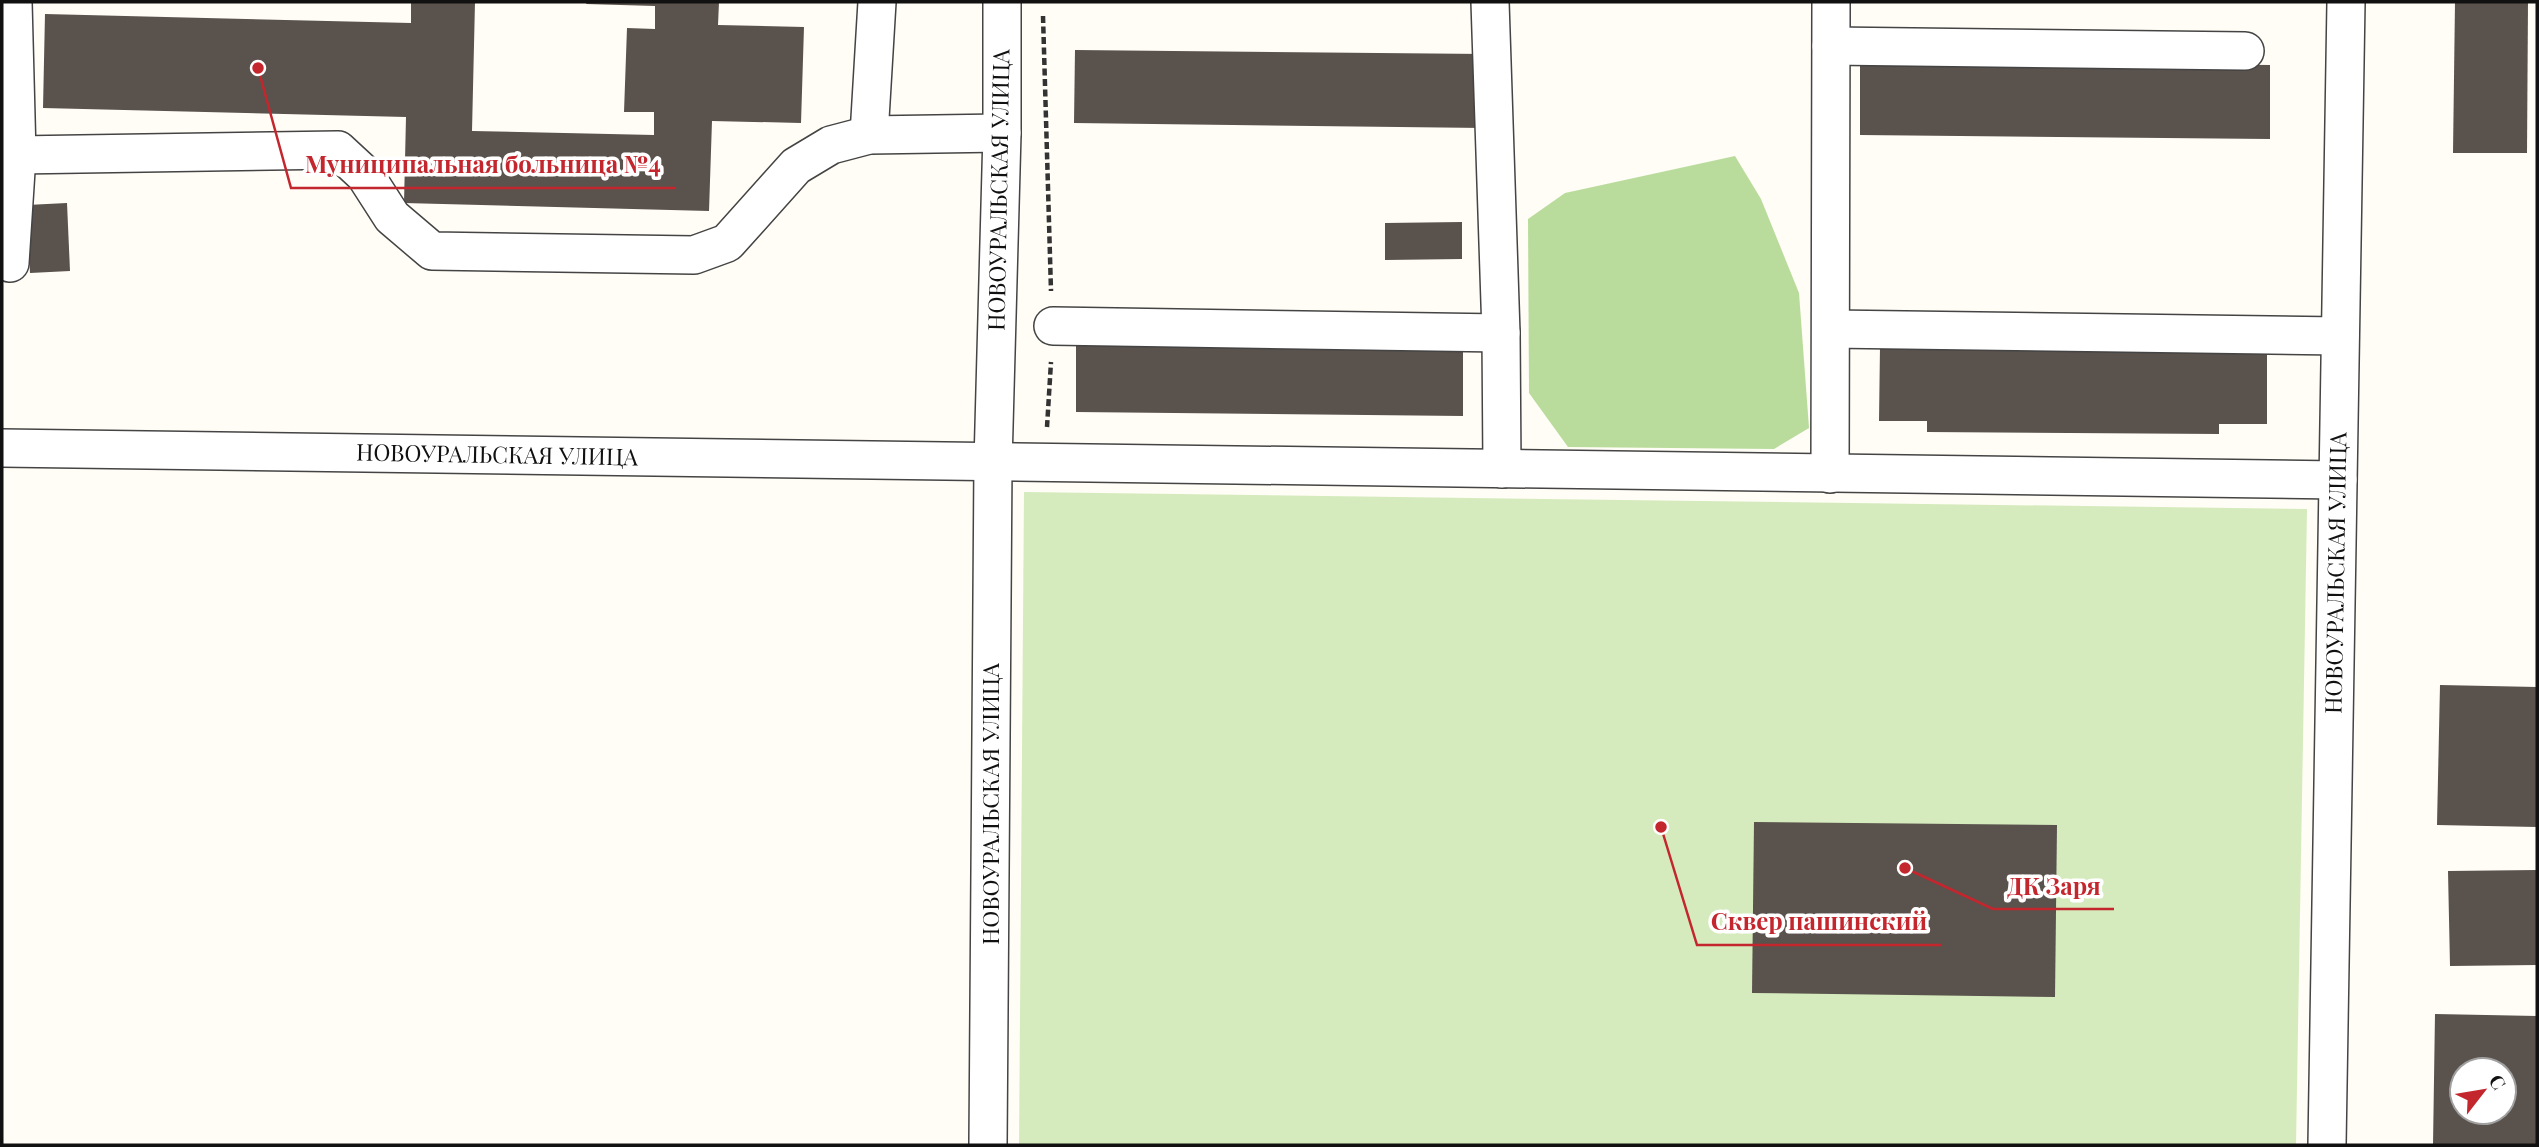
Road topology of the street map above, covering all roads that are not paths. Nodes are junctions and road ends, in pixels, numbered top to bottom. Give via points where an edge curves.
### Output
1 (13, 2) edge
2 (877, 2) edge
3 (1002, 2) edge
4 (1490, 2) edge
5 (1831, 2) edge
6 (2346, 2) edge
7 (1831, 46) junction
8 (2245, 51) dead end
9 (1002, 133) junction
10 (869, 135) junction
11 (17, 155) junction
12 (10, 263) dead end
13 (1053, 326) road end
14 (1831, 329) junction
15 (1501, 333) junction
16 (2340, 336) junction
17 (2, 448) edge
18 (993, 463) junction
19 (1502, 469) junction
20 (1830, 474) junction
21 (2338, 480) junction
22 (988, 1145) edge
23 (2327, 1145) edge

1 - 11 street
2 - 10 street
3 - 9 street, НОВОУРАЛЬСКАЯ УЛИЦА
4 - 15 street
5 - 7 street
6 - 16 street, НОВОУРАЛЬСКАЯ УЛИЦА
7 - 8 street
7 - 14 street
9 - 10 street
9 - 18 street, НОВОУРАЛЬСКАЯ УЛИЦА
10 - 11 street via 831,145 796,166 727,243 694,255 432,250 392,217 365,175 338,150
11 - 12 street
13 - 15 street
14 - 16 street
14 - 20 street
15 - 19 street
16 - 21 street, НОВОУРАЛЬСКАЯ УЛИЦА
17 - 18 street, НОВОУРАЛЬСКАЯ УЛИЦА
18 - 19 street
18 - 22 street, НОВОУРАЛЬСКАЯ УЛИЦА
19 - 20 street
20 - 21 street
21 - 23 street, НОВОУРАЛЬСКАЯ УЛИЦА

